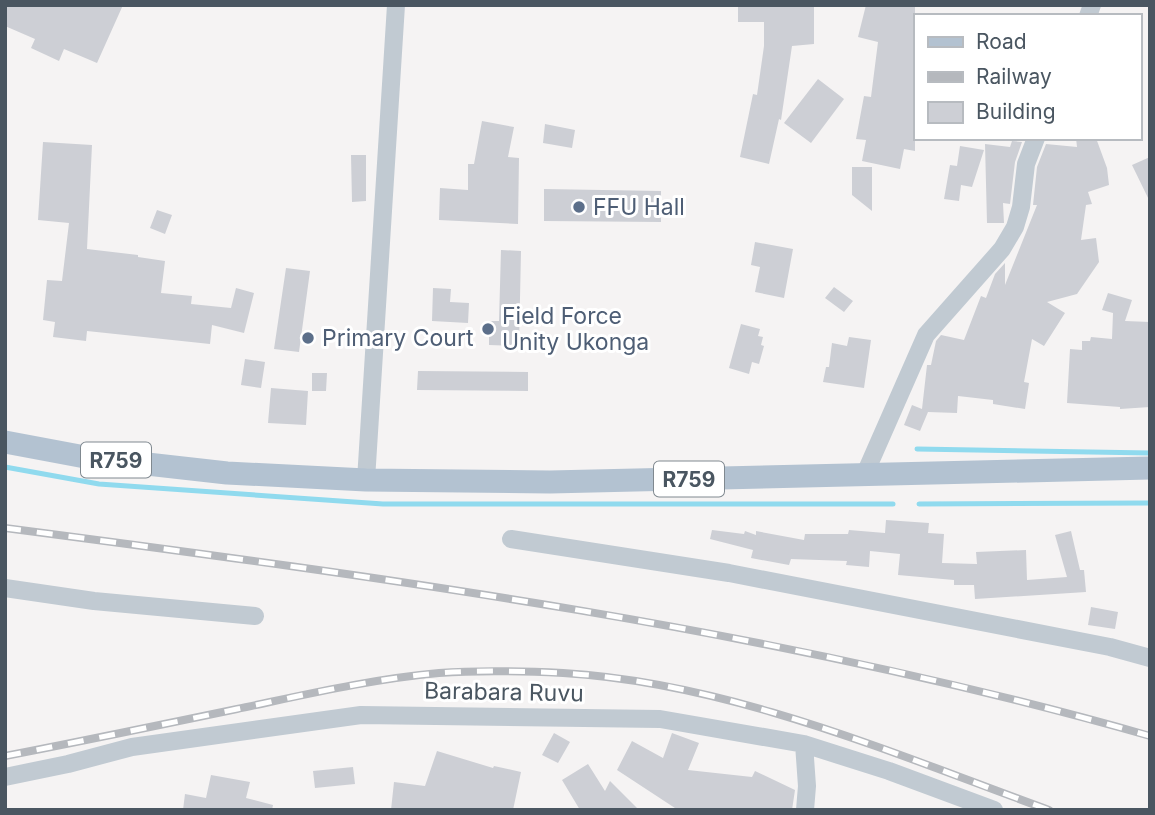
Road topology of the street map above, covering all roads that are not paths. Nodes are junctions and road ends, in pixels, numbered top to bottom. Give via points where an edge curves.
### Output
1 (396, 5) edge
2 (1036, 140) edge
3 (5, 442) edge
4 (1150, 468) edge
5 (864, 476) junction
6 (366, 480) junction
7 (511, 539) dead end
8 (5, 588) edge
9 (255, 616) dead end
10 (1150, 658) edge
11 (804, 744) junction
12 (5, 777) edge
13 (954, 802) edge
14 (805, 810) edge
15 (994, 810) edge

1 - 6 street
2 - 5 street via 1026,164 1015,227 1002,249 926,335
3 - 6 main road, R759 via 85,457 227,473
4 - 5 main road, R759
5 - 6 main road, R759
7 - 10 street via 729,573
8 - 9 street
11 - 12 street, Barabara Ruvu via 660,719 361,715 132,747
11 - 13 street, Barabara Ruvu
11 - 14 street
13 - 15 street, Barabara Ruvu

